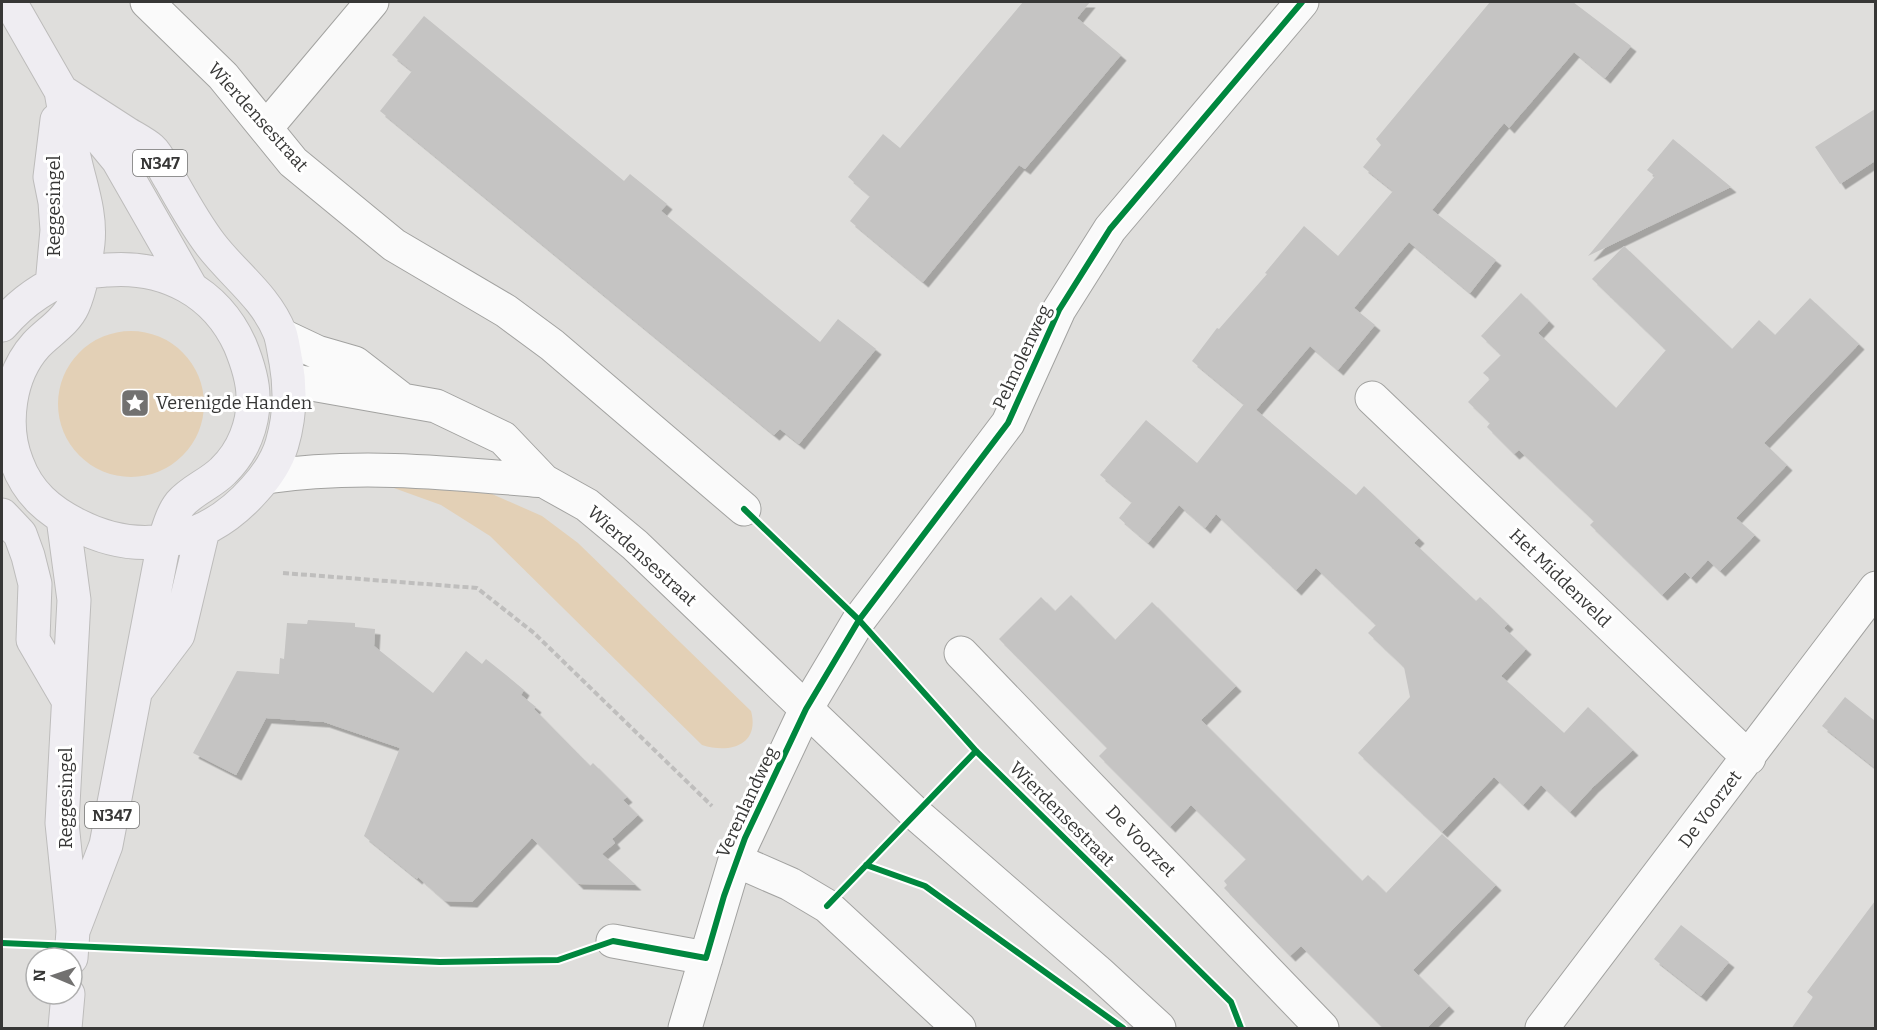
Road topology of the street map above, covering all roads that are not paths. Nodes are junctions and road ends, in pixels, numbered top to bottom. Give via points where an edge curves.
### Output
1 (10, 2) edge
2 (147, 2) edge
3 (372, 2) edge
4 (1302, 2) edge
5 (61, 91) junction
6 (266, 128) junction
7 (82, 273) junction
8 (52, 285) junction
9 (190, 286) junction
10 (2, 324) edge
11 (281, 335) junction
12 (249, 368) junction
13 (289, 380) junction
14 (1372, 398) dead end
15 (403, 400) junction
16 (6, 404) edge
17 (266, 477) junction
18 (544, 481) junction
19 (744, 509) dead end
20 (63, 518) junction
21 (11, 524) edge
22 (203, 530) junction
23 (164, 542) junction
24 (1875, 588) edge
25 (961, 653) dead end
26 (134, 695) junction
27 (68, 700) junction
28 (806, 709) junction
29 (1749, 758) junction
30 (740, 849) junction
31 (613, 941) dead end
32 (72, 945) edge
33 (706, 958) junction
34 (67, 1006) edge
35 (65, 1029) edge
36 (685, 1029) edge
37 (960, 1029) edge
38 (1159, 1029) edge
39 (1322, 1029) edge
40 (1542, 1029) edge

1 - 5 main road, Reggesingel / N347
2 - 6 street, Wierdensestraat via 223,76
3 - 6 street
4 - 28 street, Pelmolenweg via 1110,229 1059,310 1008,423 859,620
5 - 7 main road, Reggesingel / N347 via 87,208 88,242
5 - 8 main road, Reggesingel via 50,177 57,230
5 - 9 main road, Reggesingel / N347 via 118,160
5 - 11 main road, Reggesingel / N347 via 152,150 198,228 228,267 256,293
6 - 19 street, Wierdensestraat via 293,162 394,245 506,311 552,345
7 - 8 main road, N347
7 - 9 main road, N347 via 147,270
7 - 16 main road, N347 via 72,308 34,348
8 - 10 main road, N347 via 25,301
9 - 12 main road, N347 via 212,303 233,329
11 - 13 main road, N347
11 - 15 street, Wierdensestraat via 317,352 355,363
12 - 13 main road
12 - 23 main road, N347 via 253,398 250,426 241,449 223,472 179,505
13 - 15 street, Wierdensestraat
13 - 17 main road, N347 via 289,414 284,436
14 - 29 street, Het Middenveld
15 - 18 street, Wierdensestraat via 436,406 503,438
16 - 20 main road, N347 via 16,461 41,502
17 - 18 street, Wierdensestraat via 360,469
17 - 22 main road, N347 via 239,507
18 - 28 street, Wierdensestraat via 587,505 635,545
20 - 23 main road, N347 via 94,534 128,542
20 - 27 main road, Reggesingel / N347 via 74,600
21 - 27 main road via 28,556 35,584 33,640
22 - 23 main road, N347
22 - 26 main road, Reggesingel / N347 via 178,635
23 - 26 main road, Reggesingel / N347
24 - 29 street, De Voorzet
25 - 39 street, De Voorzet
26 - 32 main road, Reggesingel / N347 via 106,845
27 - 32 main road, Reggesingel / N347 via 62,823
28 - 30 street, Verenlandweg
28 - 38 street, Wierdensestraat via 916,814
29 - 40 street, De Voorzet
30 - 33 street, Verenlandweg
30 - 37 street via 827,906
31 - 33 street
33 - 36 street, Verenlandweg
34 - 35 main road

